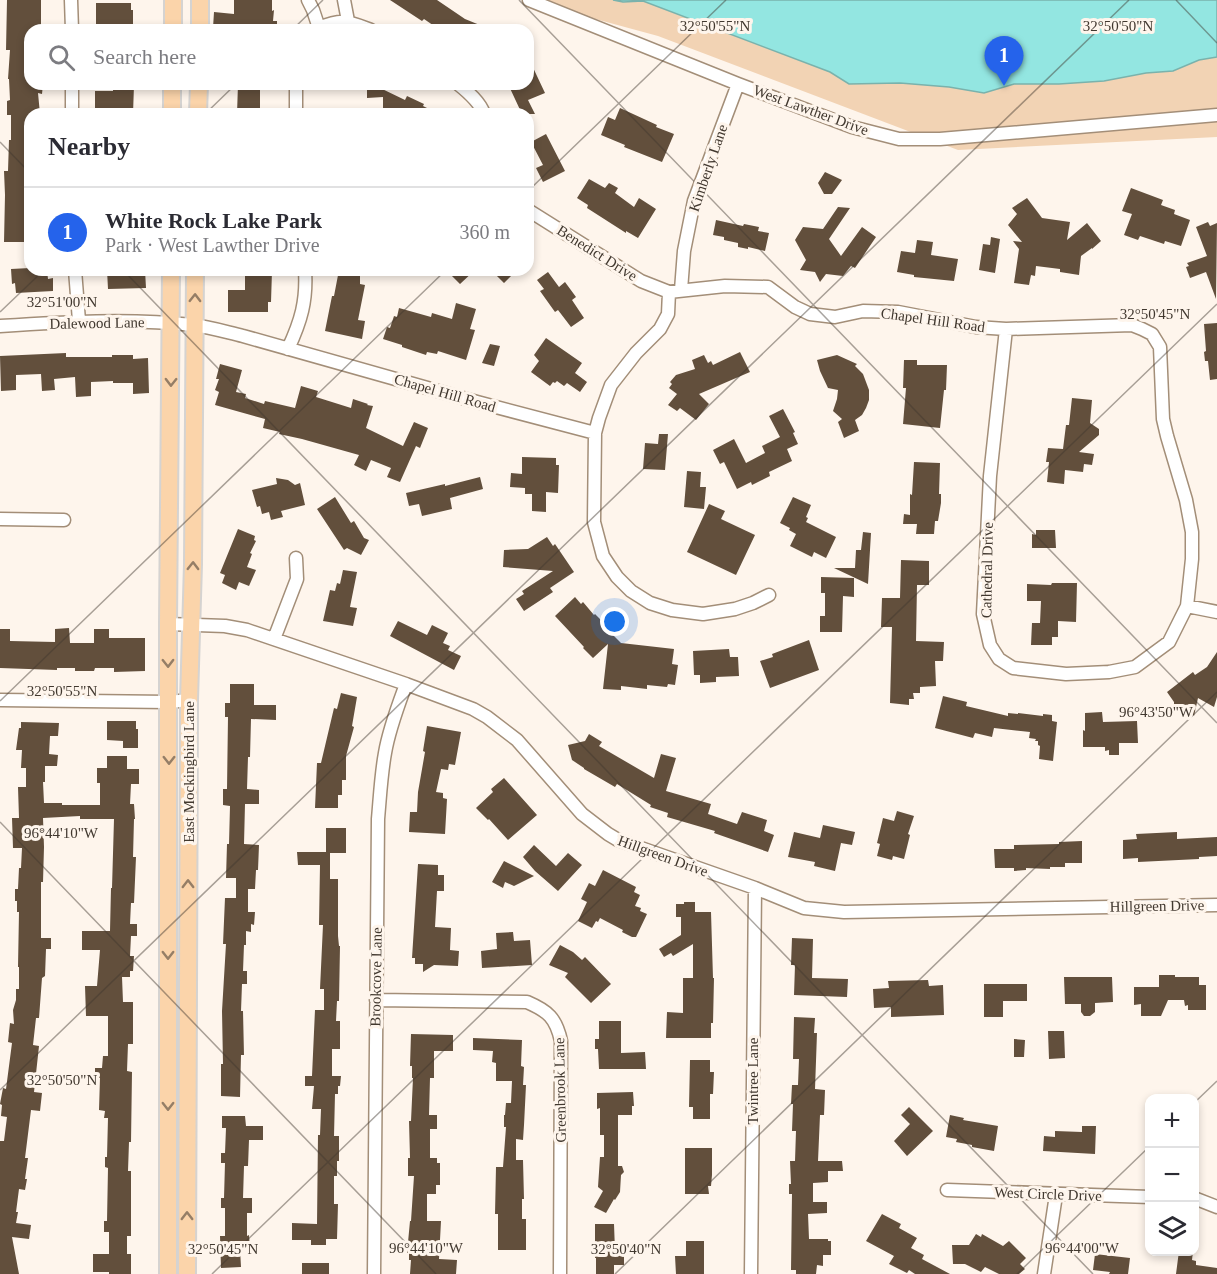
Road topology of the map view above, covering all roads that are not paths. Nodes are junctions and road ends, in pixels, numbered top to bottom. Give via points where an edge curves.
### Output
1 (71, 0) edge
2 (173, 0) edge
3 (200, 0) edge
4 (308, 0) edge
5 (344, 0) edge
6 (529, 0) edge
7 (348, 21) junction
8 (72, 24) edge
9 (173, 24) edge
10 (200, 24) edge
11 (317, 24) edge
12 (329, 24) edge
13 (355, 24) edge
14 (738, 84) junction
15 (72, 90) edge
16 (172, 90) edge
17 (199, 90) edge
18 (296, 90) edge
19 (466, 90) edge
20 (72, 108) edge
21 (172, 108) edge
22 (198, 108) edge
23 (296, 108) edge
24 (482, 108) edge
25 (1217, 116) edge
26 (534, 214) edge
27 (75, 276) edge
28 (171, 276) edge
29 (195, 276) edge
30 (305, 276) edge
31 (675, 291) junction
32 (79, 321) junction
33 (171, 324) junction
34 (0, 326) edge
35 (194, 326) junction
36 (1006, 329) junction
37 (288, 349) junction
38 (596, 433) junction
39 (0, 519) edge
40 (64, 520) dead end
41 (296, 558) dead end
42 (769, 595) dead end
43 (1187, 606) junction
44 (1217, 612) edge
45 (168, 624) junction
46 (191, 625) junction
47 (274, 639) junction
48 (406, 684) junction
49 (0, 700) edge
50 (189, 700) junction
51 (169, 702) junction
52 (755, 888) junction
53 (1217, 905) edge
54 (376, 1000) junction
55 (168, 1047) junction
56 (188, 1048) junction
57 (947, 1190) dead end
58 (1056, 1195) junction
59 (1145, 1197) edge
60 (1199, 1200) edge
61 (1217, 1207) edge
62 (168, 1274) edge
63 (187, 1274) edge
64 (374, 1274) edge
65 (560, 1274) edge
66 (752, 1274) edge
67 (1044, 1274) edge

1 - 8 street
2 - 9 main road
3 - 10 main road
4 - 11 street
5 - 7 street
6 - 14 street, West Lawther Drive
7 - 12 street
7 - 13 street
14 - 25 street, West Lawther Drive via 852,127 898,139
14 - 31 street, Kimberly Lane via 694,201
15 - 20 street
16 - 21 main road
17 - 22 main road
18 - 23 street
19 - 24 street
26 - 31 street, Benedict Drive via 641,281
27 - 32 street
28 - 33 main road, East Mockingbird Lane
35 -> 29 main road, East Mockingbird Lane
30 - 37 street via 300,324
31 - 36 street, Chapel Hill Road via 768,287 810,314 835,317 863,311 898,312
31 - 38 street via 660,329 611,385
32 - 33 street, Dalewood Lane
32 - 34 street, Dalewood Lane
33 - 35 street, Dalewood Lane
33 -> 45 main road, East Mockingbird Lane
35 - 37 street, Chapel Hill Road
46 -> 35 main road, East Mockingbird Lane
36 - 43 street, Chapel Hill Road via 1132,325 1152,334 1160,346 1163,419 1192,532
36 - 43 street, Cathedral Drive via 990,476 983,614 990,645 999,659 1012,668 1066,674 1135,667 1168,642
37 - 38 street, Chapel Hill Road
38 - 42 street via 594,522 603,556 630,591 672,610 703,614 735,609
39 - 40 street
41 - 47 street via 297,579
43 - 44 street
45 - 46 street, Hillgreen Drive
45 -> 51 main road, East Mockingbird Lane
46 - 47 street, Hillgreen Drive via 225,626
46 - 50 main road, East Mockingbird Lane
47 - 48 street, Hillgreen Drive
48 - 52 street, Hillgreen Drive via 487,717 517,740 582,814 618,840
48 - 54 street, Brookcove Lane via 394,717 381,786
49 - 51 street
50 - 51 street
56 -> 50 main road, East Mockingbird Lane
51 -> 55 main road, East Mockingbird Lane
52 - 53 street, Hillgreen Drive via 804,908 844,912
52 - 66 street, Twintree Lane
54 - 64 street, Brookcove Lane
54 - 65 street, Greenbrook Lane via 527,1002 542,1008 555,1020 561,1041
55 - 56 main road
55 -> 62 main road, East Mockingbird Lane
63 -> 56 main road, East Mockingbird Lane
57 - 58 street, West Circle Drive
58 - 59 street, West Circle Drive
58 - 67 street
60 - 61 street

